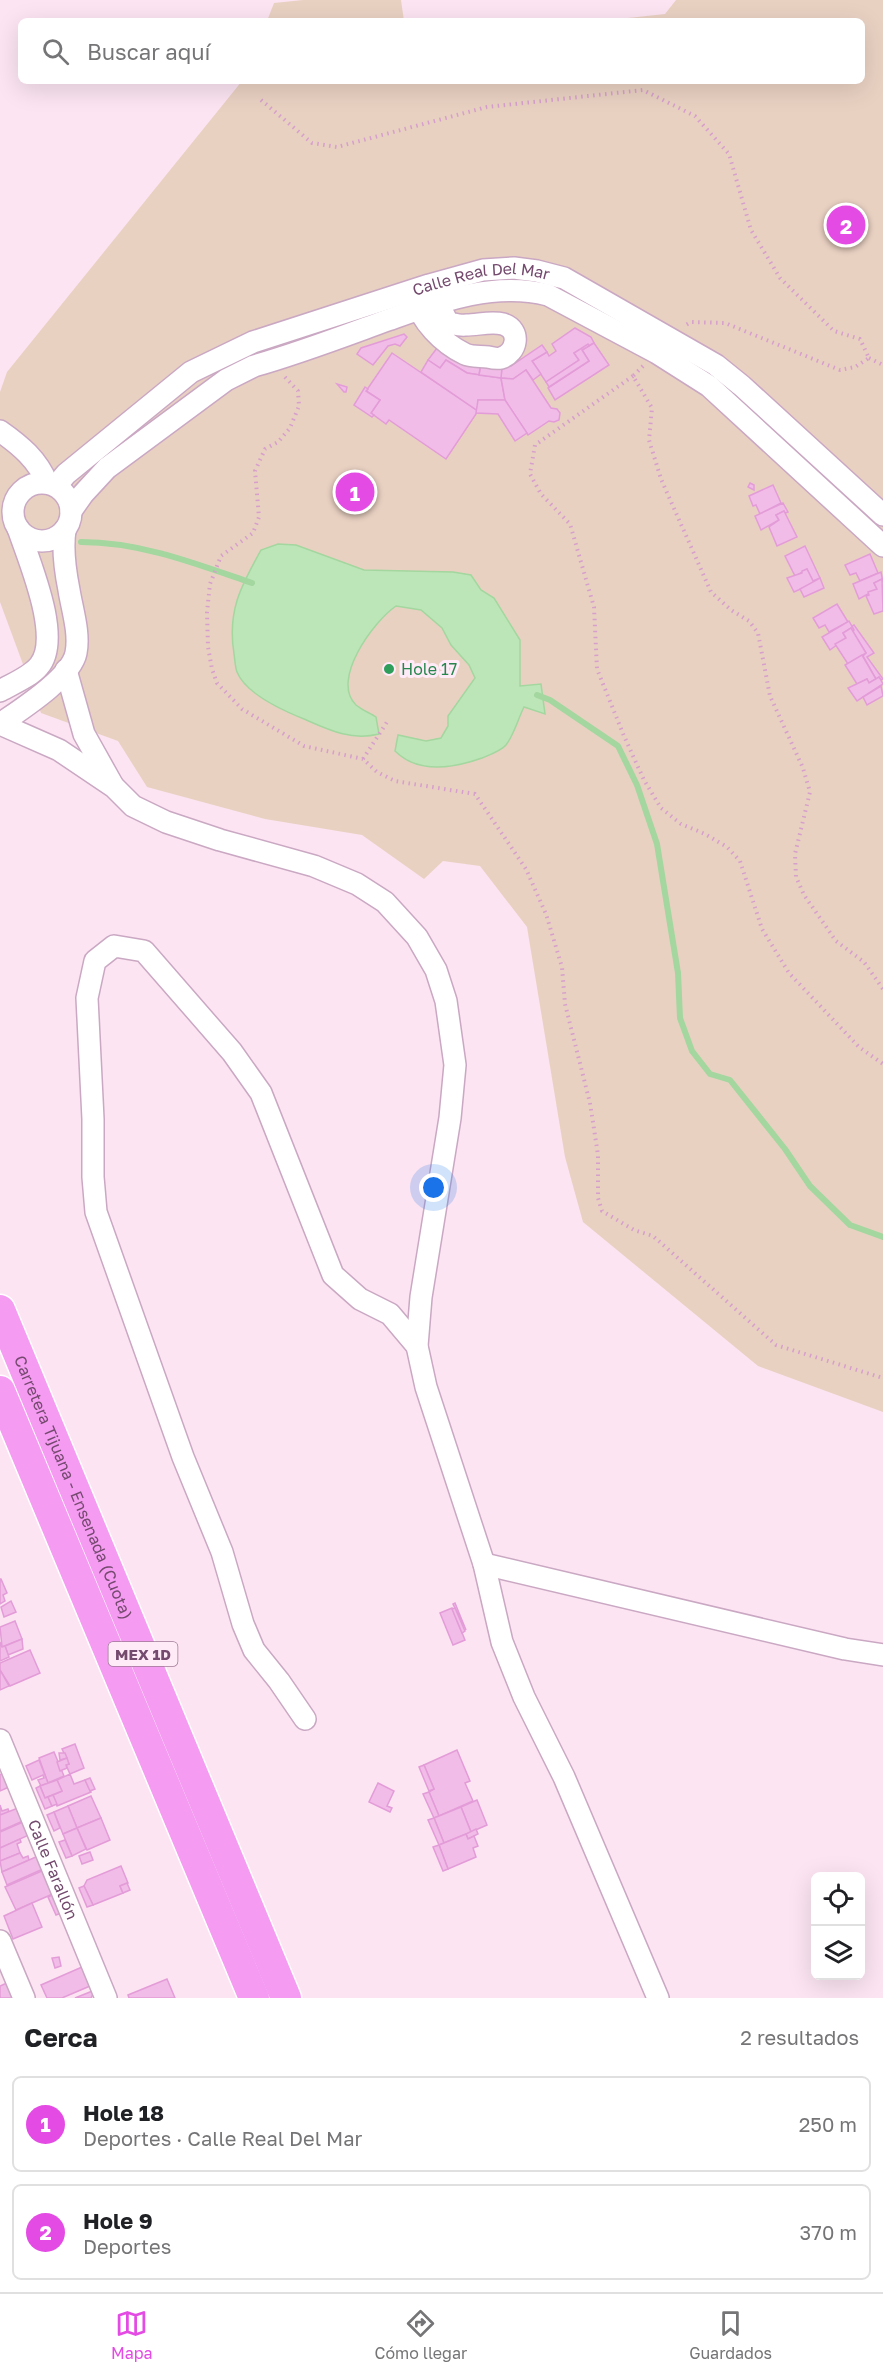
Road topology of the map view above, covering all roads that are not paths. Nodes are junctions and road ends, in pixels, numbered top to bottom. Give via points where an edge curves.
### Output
1 (424, 297) junction
2 (466, 326) junction
3 (661, 345) junction
4 (458, 349) junction
5 (160, 398) junction
6 (176, 417) junction
7 (0, 431) edge
8 (113, 436) junction
9 (127, 453) junction
10 (52, 485) junction
11 (883, 515) edge
12 (10, 518) edge
13 (68, 521) junction
14 (883, 546) edge
15 (66, 670) junction
16 (0, 691) edge
17 (0, 724) edge
18 (84, 734) junction
19 (59, 750) junction
20 (114, 787) junction
21 (0, 1310) edge
22 (417, 1346) junction
23 (0, 1391) edge
24 (0, 1436) edge
25 (49, 1509) junction
26 (484, 1564) junction
27 (883, 1655) edge
28 (305, 1719) dead end
29 (0, 1740) edge
30 (0, 1941) edge
31 (24, 1998) edge
32 (106, 1998) edge
33 (254, 1998) edge
34 (286, 1998) edge
35 (658, 1998) edge

1 - 2 street via 448,323
1 - 3 street, Calle Real Del Mar via 483,270 537,271 564,278
1 - 4 street via 431,328
1 - 5 street, Calle Real Del Mar via 253,342 191,372
1 - 6 street, Calle Real Del Mar via 254,366 226,380
2 - 4 street
2 - 4 street via 505,324 513,331 516,346 500,358 468,355
3 - 11 street, Calle Real Del Mar via 716,365
3 - 14 street, Calle Real Del Mar
5 - 6 street
5 - 8 street, Calle Real Del Mar
6 - 9 street, Calle Real Del Mar
7 - 10 street via 40,466
8 - 9 street
8 - 10 street, Calle Real Del Mar
9 - 13 street, Calle Real Del Mar via 101,475
10 - 12 street via 36,483 19,494
10 - 13 street via 70,501
12 - 13 street via 32,540 41,541 50,540
12 - 16 street via 37,584 48,646 39,667
13 - 15 street via 63,547 77,637 76,654
15 - 17 street via 39,697
15 - 18 street
17 - 19 street
18 - 19 street
18 - 20 street
19 - 20 street
20 - 22 street via 134,806 166,822 314,866 357,884 385,902 417,936 436,970 446,1001 455,1065
21 - 34 highway, Carretera Tijuana - Ensenada (Cuota) / MEX 1D
22 - 26 street via 426,1387
22 - 28 street via 390,1314 360,1299 333,1275 261,1093 225,1043 144,951 114,946 95,961 87,998 96,1212 183,1456 222,1552 243,1624 254,1650
23 - 25 highway, Carretera Tijuana - Ensenada (Cuota) / MEX 1D
24 - 25 highway via 33,1492
25 - 33 highway, Carretera Tijuana - Ensenada (Cuota) / MEX 1D
26 - 27 street
26 - 35 street via 502,1642 524,1697 564,1777
29 - 32 street, Calle Farallón
30 - 31 street

